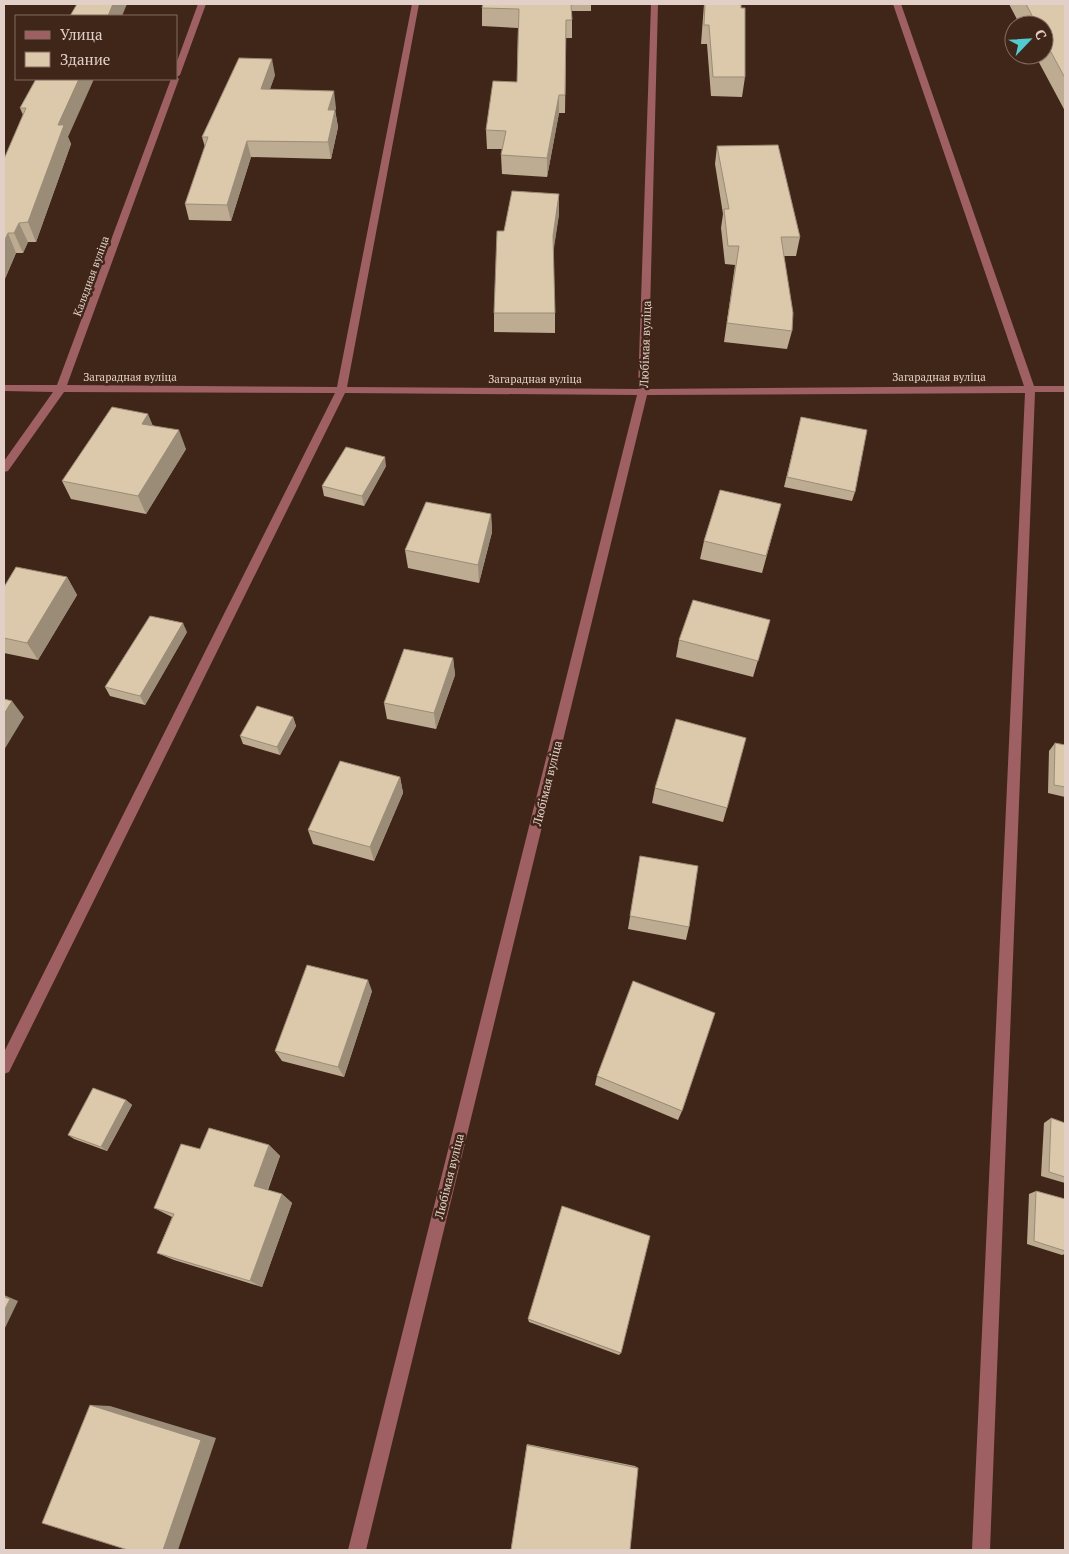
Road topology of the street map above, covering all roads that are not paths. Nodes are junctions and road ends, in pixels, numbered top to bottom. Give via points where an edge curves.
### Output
1 (202, 4) edge
2 (416, 4) edge
3 (655, 4) edge
4 (897, 4) edge
5 (178, 70) edge
6 (175, 80) edge
7 (4, 388) edge
8 (61, 388) junction
9 (1030, 389) junction
10 (1065, 389) edge
11 (341, 391) junction
12 (643, 392) junction
13 (4, 468) edge
14 (4, 1067) edge
15 (357, 1550) edge
16 (980, 1550) edge

1 - 5 street
2 - 11 street
3 - 12 street, Любімая вуліца
4 - 9 street
6 - 8 street, Калядная вуліца
7 - 8 street, Загарадная вуліца
8 - 11 street, Загарадная вуліца
8 - 13 street, Калядная вуліца
9 - 10 street, Загарадная вуліца
9 - 12 street, Загарадная вуліца
9 - 16 street
11 - 12 street, Загарадная вуліца
11 - 14 street
12 - 15 street, Любімая вуліца

